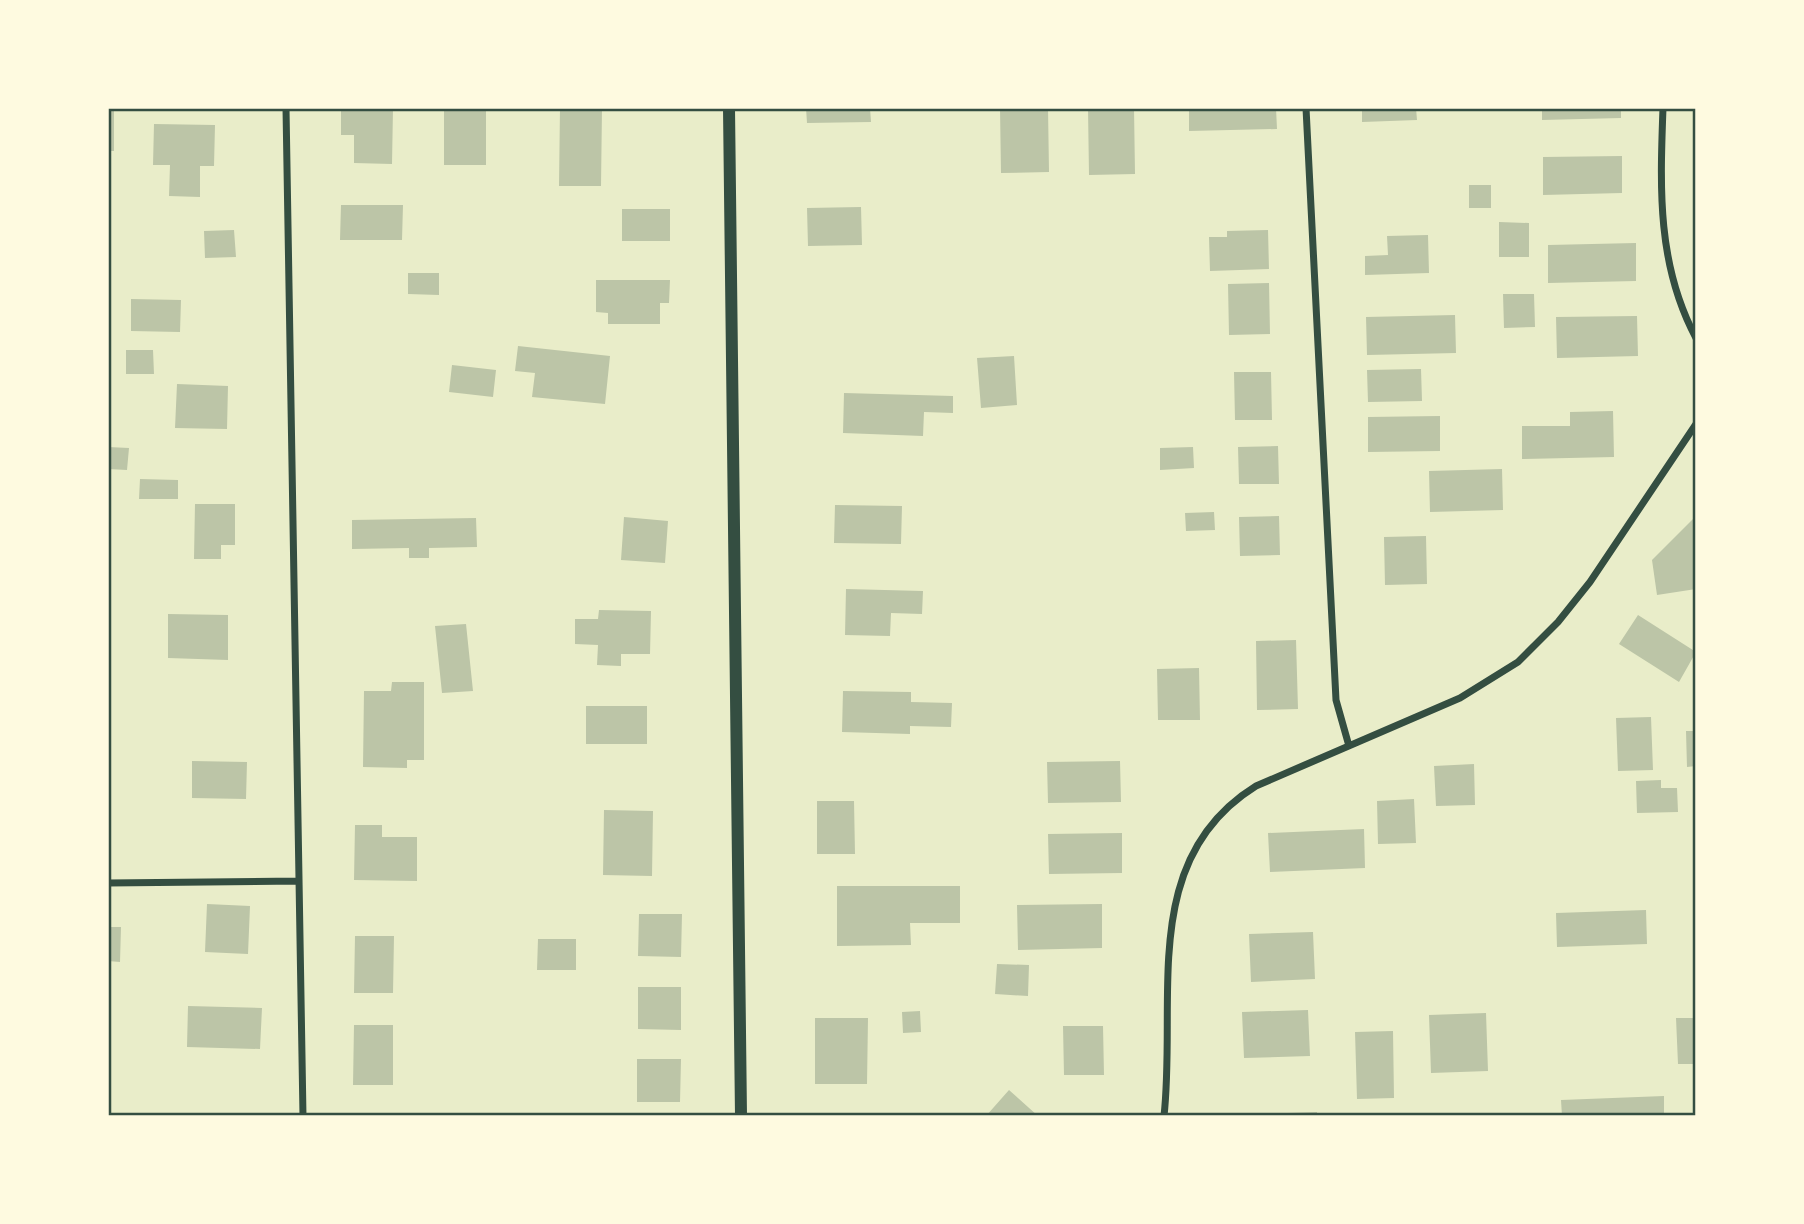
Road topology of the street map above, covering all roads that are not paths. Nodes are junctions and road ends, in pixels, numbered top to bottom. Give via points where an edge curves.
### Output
1 (286, 108) edge
2 (729, 108) edge
3 (1307, 108) edge
4 (1663, 108) edge
5 (1696, 338) edge
6 (1696, 424) edge
7 (1349, 746) junction
8 (299, 881) junction
9 (108, 883) edge
10 (303, 1115) edge
11 (741, 1115) edge
12 (1164, 1115) edge

1 - 8 street
2 - 11 street
3 - 7 street via 1336,700
4 - 5 street via 1664,246 1675,292
6 - 7 street via 1590,582 1518,662 1460,698
7 - 12 street via 1236,798 1207,829 1190,857 1178,887 1170,930
8 - 9 street
8 - 10 street

